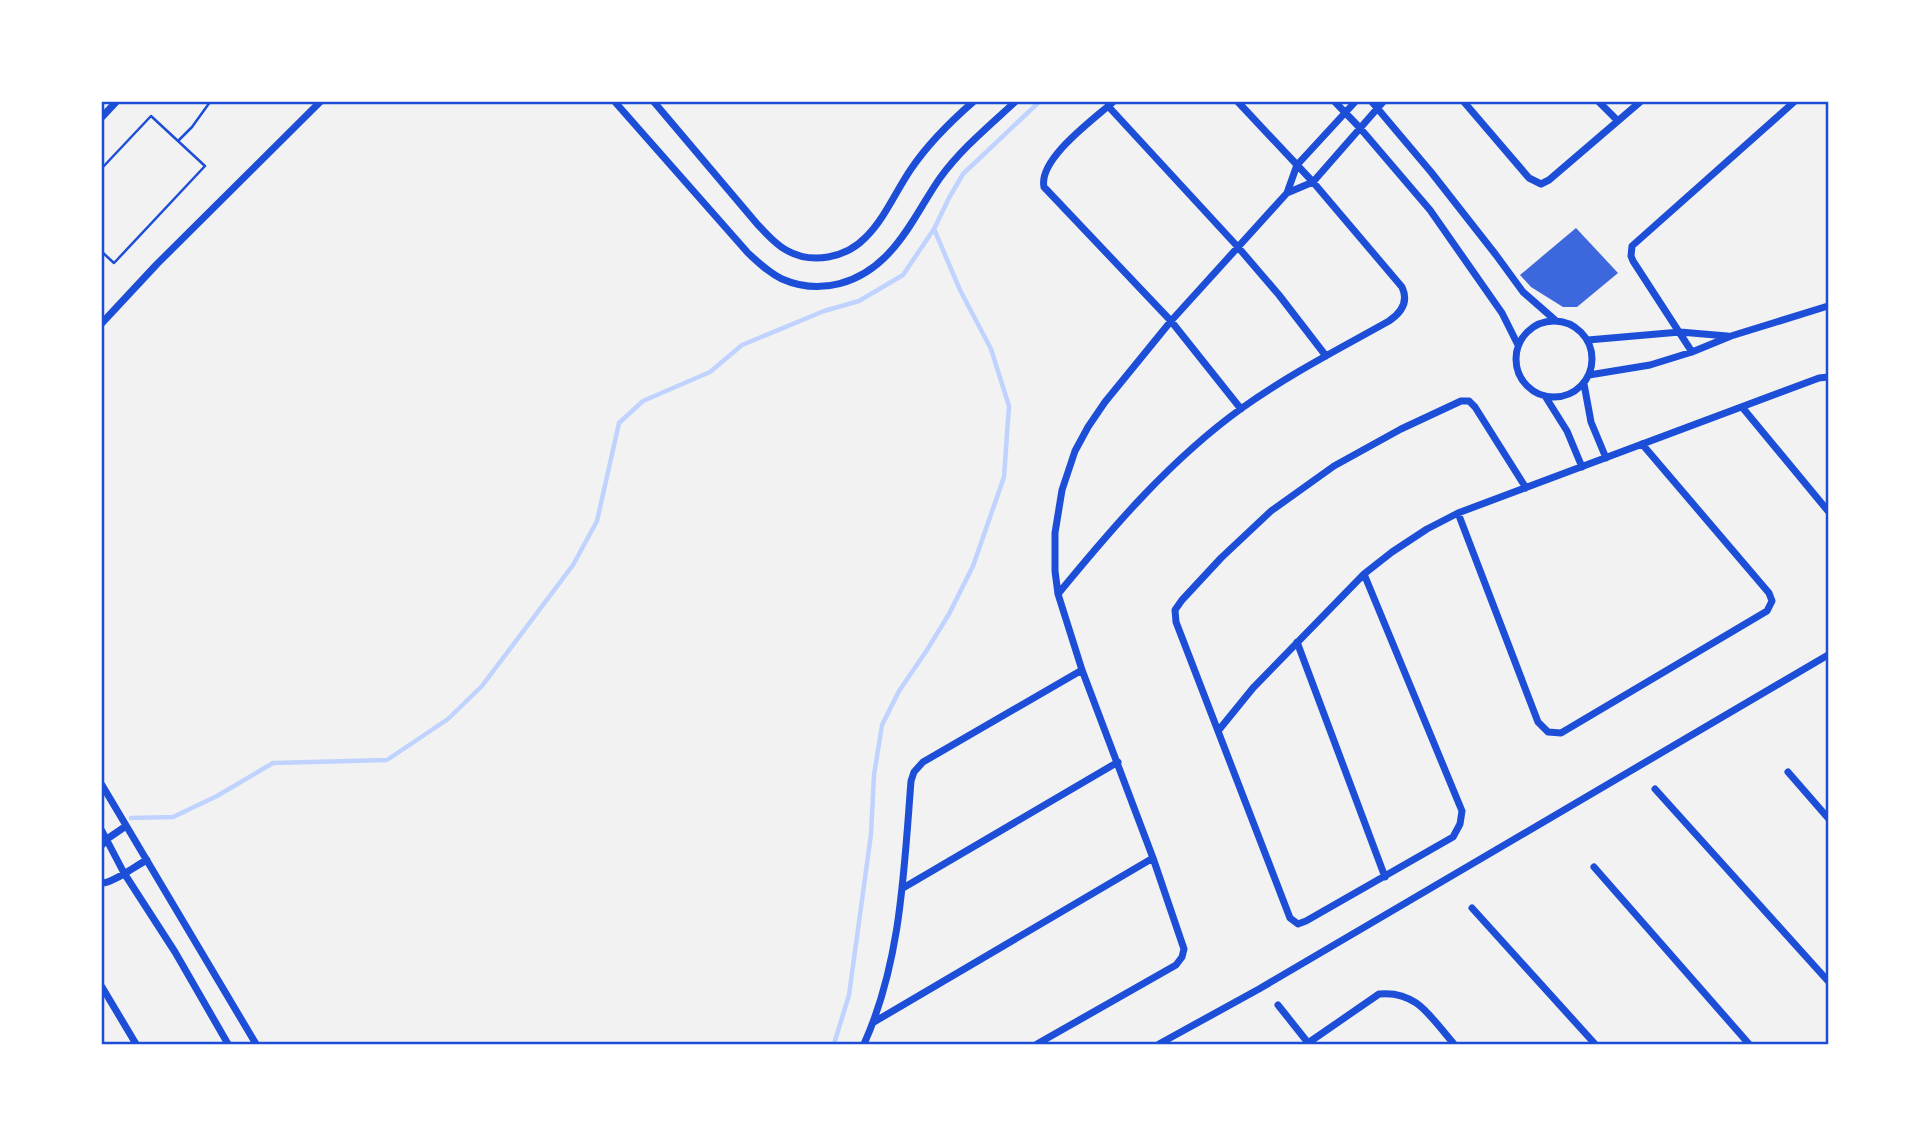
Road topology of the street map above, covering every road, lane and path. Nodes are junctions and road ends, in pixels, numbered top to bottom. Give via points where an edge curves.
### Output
1 (117, 102) edge
2 (210, 102) edge
3 (320, 102) edge
4 (615, 102) edge
5 (654, 102) edge
6 (973, 102) edge
7 (1015, 102) edge
8 (1238, 102) edge
9 (1335, 102) edge
10 (1354, 102) edge
11 (1464, 102) edge
12 (1600, 102) edge
13 (1640, 102) edge
14 (1794, 102) edge
15 (1377, 103) edge
16 (1111, 104) edge
17 (1345, 112) junction
18 (102, 117) edge
19 (1618, 121) junction
20 (1360, 128) junction
21 (178, 141) junction
22 (1297, 165) junction
23 (102, 168) edge
24 (1313, 182) junction
25 (1287, 193) junction
26 (1237, 246) junction
27 (102, 252) edge
28 (1829, 306) edge
29 (1555, 320) junction
30 (1171, 321) junction
31 (102, 323) edge
32 (1680, 332) junction
33 (1731, 336) junction
34 (1588, 340) junction
35 (1518, 345) junction
36 (1692, 352) junction
37 (1326, 356) junction
38 (1589, 375) junction
39 (1829, 377) edge
40 (1584, 384) junction
41 (1545, 396) junction
42 (1742, 407) junction
43 (1241, 409) junction
44 (1642, 444) junction
45 (1606, 458) junction
46 (1582, 467) junction
47 (1526, 488) junction
48 (1829, 511) edge
49 (1458, 513) junction
50 (1364, 574) junction
51 (1058, 594) junction
52 (1297, 642) junction
53 (1829, 655) edge
54 (1082, 670) junction
55 (1218, 731) junction
56 (1118, 762) junction
57 (1787, 772) dead end
58 (102, 785) edge
59 (1655, 789) dead end
60 (1829, 818) edge
61 (126, 826) junction
62 (102, 831) edge
63 (104, 842) edge
64 (1153, 858) junction
65 (147, 860) junction
66 (1594, 867) dead end
67 (124, 873) junction
68 (1385, 877) junction
69 (102, 883) edge
70 (903, 888) junction
71 (1472, 908) dead end
72 (1829, 981) edge
73 (102, 987) edge
74 (1278, 1004) dead end
75 (874, 1022) junction
76 (1309, 1044) edge
77 (136, 1045) edge
78 (228, 1045) edge
79 (256, 1045) edge
80 (864, 1045) edge
81 (1037, 1045) edge
82 (1158, 1045) edge
83 (1454, 1045) edge
84 (1595, 1045) edge
85 (1749, 1045) edge

1 - 18 street
2 - 21 path
3 - 31 street
4 - 7 street via 748,253 780,278 818,287 836,286 873,269 949,167
5 - 6 street via 774,241 805,258 822,258 843,254 866,237 921,155
8 - 22 street
9 - 17 street
10 - 17 street
11 - 19 street via 1532,181 1541,184
12 - 19 street
13 - 19 street
14 - 32 street via 1632,246 1633,261
15 - 20 street
15 - 29 street via 1523,292
16 - 26 street
16 - 30 street via 1052,158 1043,182
17 - 20 street
17 - 22 street
20 - 24 street
20 - 35 street via 1430,210 1502,313
21 - 23 path via 151,116
21 - 27 path via 205,166 114,263
22 - 24 street
22 - 25 street
24 - 25 street
24 - 37 street via 1405,296 1396,316
25 - 26 street
26 - 30 street
26 - 37 street
28 - 33 street
29 - 34 street via 1574,326
29 - 35 street via 1533,327
30 - 43 street
30 - 51 street via 1105,402 1075,451 1055,533
32 - 33 street
32 - 34 street
32 - 36 street
33 - 36 street
34 - 38 street via 1593,363
35 - 41 street via 1520,376
36 - 38 street via 1650,365
37 - 43 street
38 - 40 street
39 - 42 street
40 - 41 street via 1566,396
40 - 45 street via 1591,422
41 - 46 street
42 - 44 street
42 - 48 street
43 - 51 street via 1150,489
44 - 45 street
44 - 49 street via 1772,601 1767,611 1561,733 1548,732 1538,722
45 - 46 street
46 - 47 street
47 - 49 street
47 - 55 street via 1475,407 1461,401 1334,466 1271,511 1175,610 1175,622
49 - 50 street
50 - 52 street
50 - 68 street via 1462,811 1453,837
51 - 54 street
52 - 55 street
52 - 68 street
53 - 82 street
54 - 56 street
54 - 70 street via 923,762 914,772
55 - 68 street via 1290,918 1298,924 1306,922
56 - 64 street
56 - 70 street
57 - 60 street
58 - 61 street
59 - 72 street
61 - 63 street
61 - 65 street
62 - 63 street
63 - 67 street
64 - 75 street
64 - 81 street via 1184,946 1180,961
65 - 67 street
65 - 79 street
66 - 85 street
67 - 69 street
67 - 78 street
70 - 75 street
71 - 84 street
73 - 77 street
74 - 76 street
75 - 80 street
76 - 83 street via 1378,994 1390,993 1416,1002

